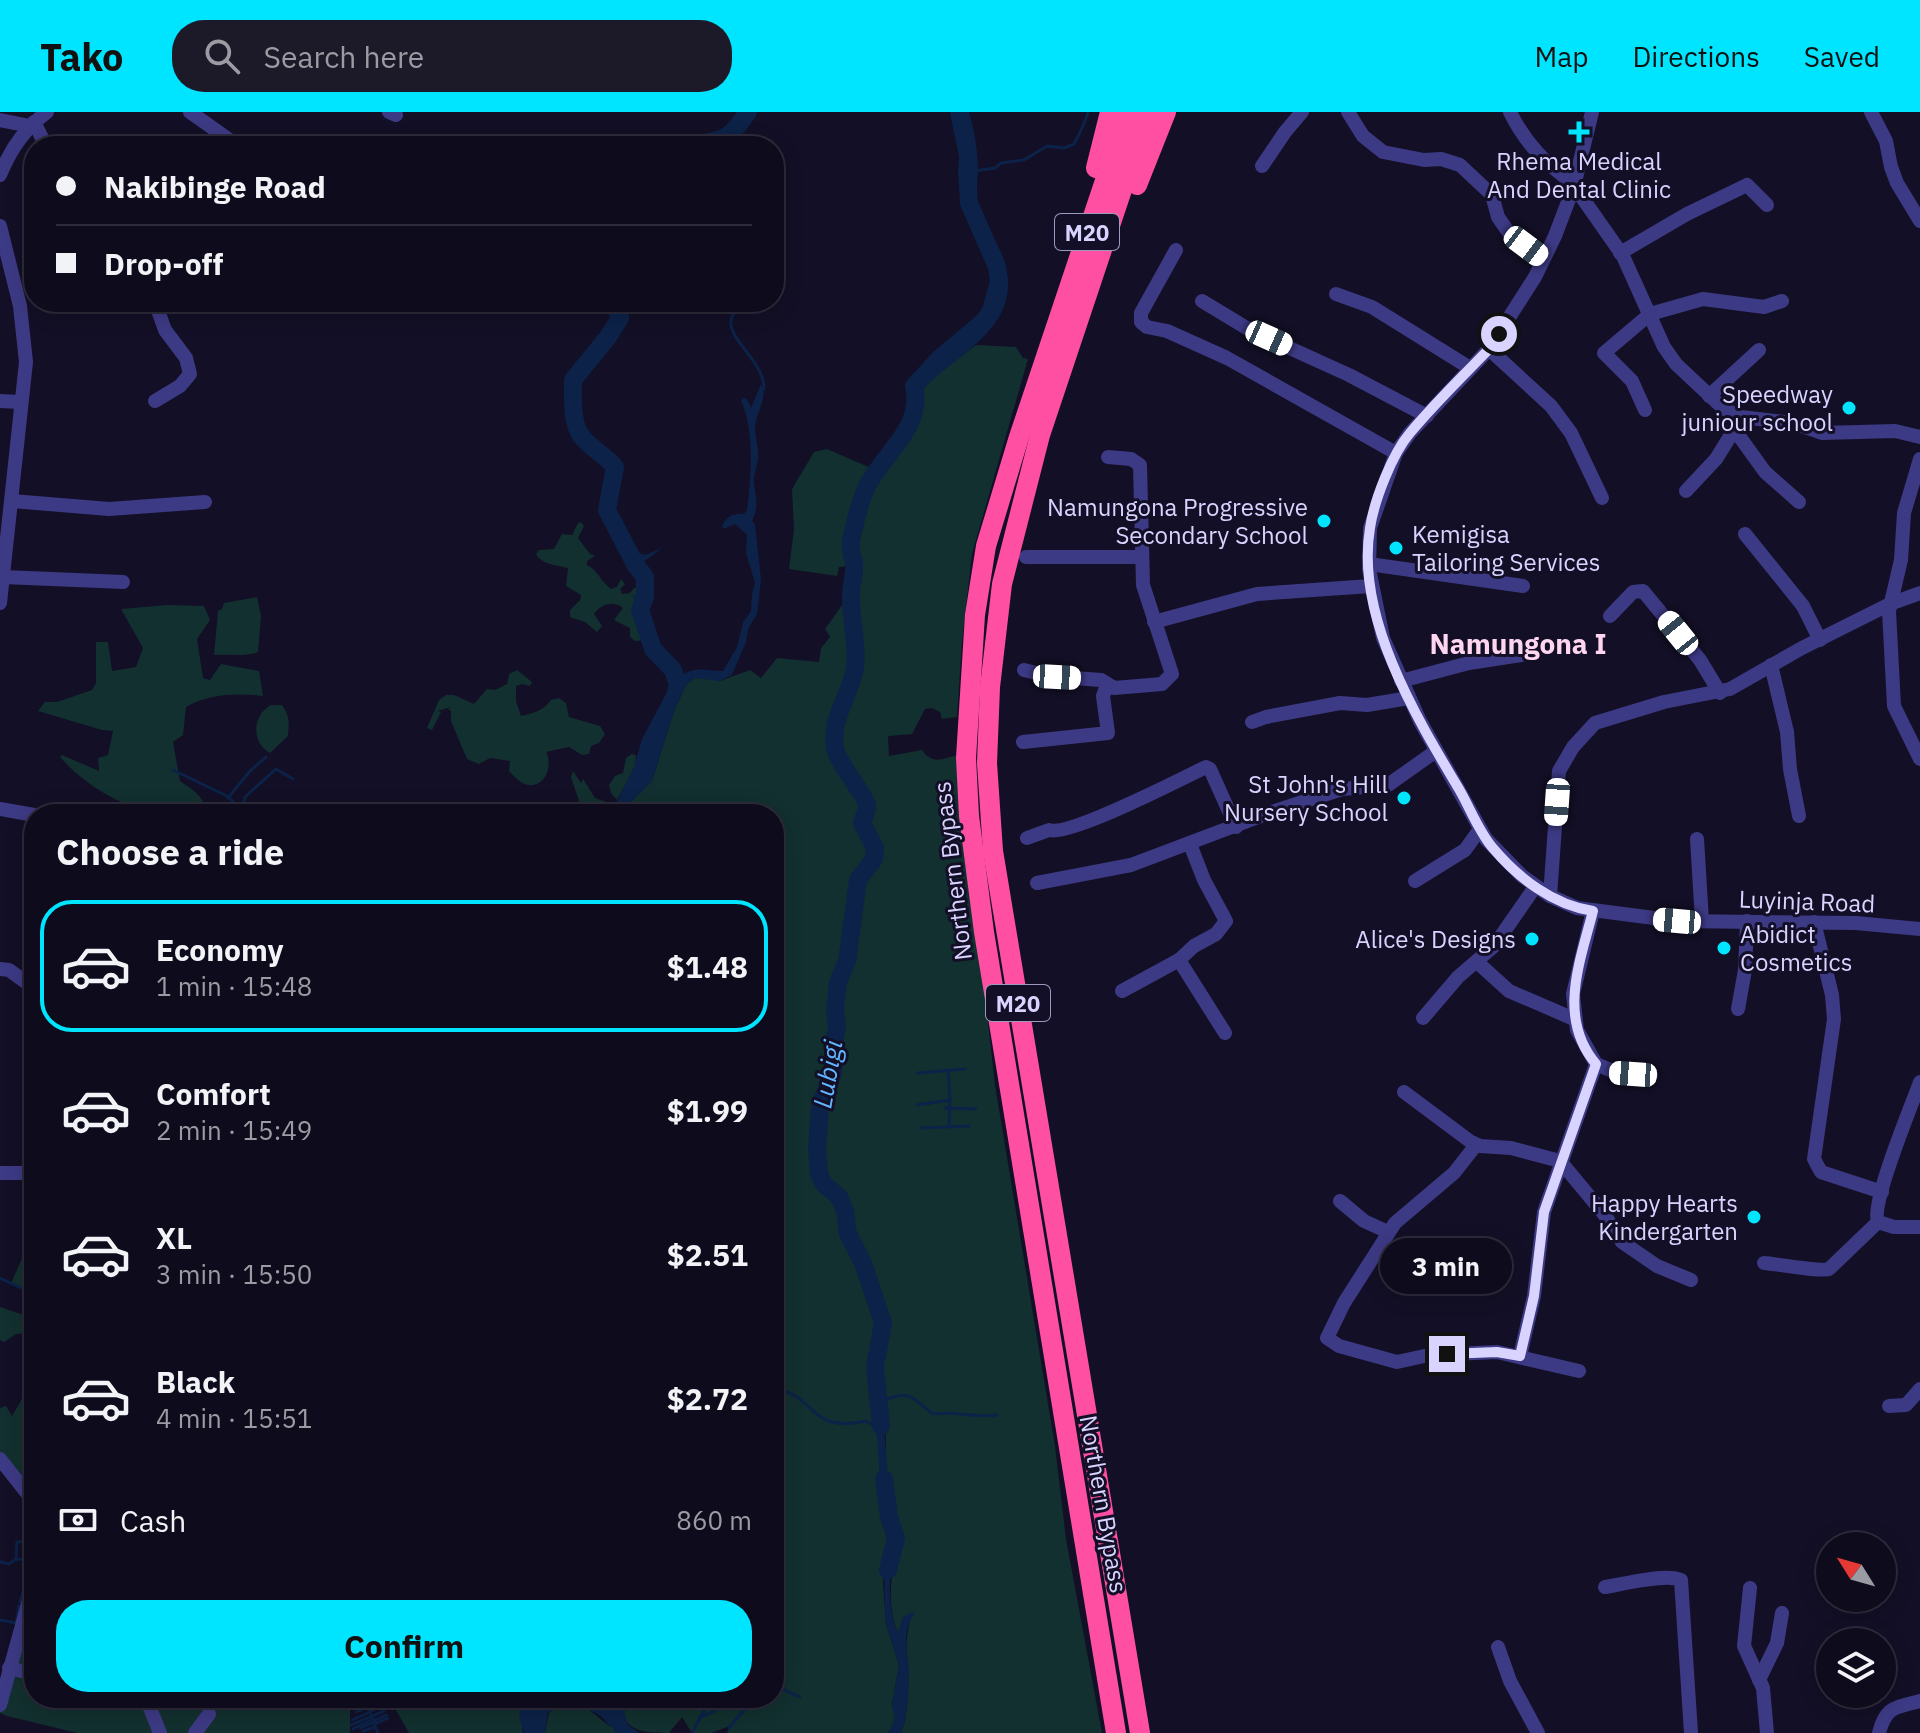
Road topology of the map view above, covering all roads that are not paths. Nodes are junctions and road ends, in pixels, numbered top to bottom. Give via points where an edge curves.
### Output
1 (47, 112) edge
2 (190, 112) edge
3 (1110, 112) edge
4 (1128, 112) edge
5 (1148, 112) edge
6 (1166, 112) edge
7 (1302, 112) edge
8 (1348, 112) edge
9 (1510, 112) edge
10 (1592, 112) edge
11 (1871, 112) edge
12 (0, 120) edge
13 (32, 124) junction
14 (40, 136) edge
15 (224, 136) edge
16 (1262, 166) dead end
17 (0, 175) edge
18 (1574, 185) junction
19 (1767, 205) dead end
20 (1920, 221) edge
21 (0, 226) edge
22 (1176, 250) dead end
23 (1620, 253) junction
24 (1543, 258) junction
25 (1092, 278) junction
26 (1336, 294) dead end
27 (1202, 301) dead end
28 (1782, 301) dead end
29 (159, 312) edge
30 (1650, 314) junction
31 (1489, 349) junction
32 (1759, 350) dead end
33 (1047, 353) junction
34 (1470, 368) junction
35 (1709, 396) junction
36 (0, 401) edge
37 (155, 401) dead end
38 (20, 402) junction
39 (1645, 410) dead end
40 (1427, 416) junction
41 (1738, 423) junction
42 (1920, 437) edge
43 (1396, 453) junction
44 (1108, 457) dead end
45 (1920, 459) edge
46 (6, 479) edge
47 (1686, 491) dead end
48 (1602, 498) dead end
49 (12, 501) junction
50 (205, 502) dead end
51 (1799, 502) dead end
52 (1745, 534) dead end
53 (4, 535) edge
54 (1026, 557) dead end
55 (1140, 557) junction
56 (1369, 564) junction
57 (3, 577) junction
58 (123, 582) dead end
59 (1371, 586) junction
60 (1523, 586) dead end
61 (1920, 593) edge
62 (0, 603) edge
63 (1890, 604) junction
64 (1610, 616) dead end
65 (1154, 622) junction
66 (1820, 640) junction
67 (1521, 655) dead end
68 (1771, 665) junction
69 (1024, 670) dead end
70 (1401, 681) junction
71 (1107, 685) junction
72 (1720, 693) junction
73 (1409, 698) junction
74 (1252, 722) dead end
75 (1023, 742) dead end
76 (1436, 751) junction
77 (1920, 759) edge
78 (0, 809) edge
79 (24, 813) edge
80 (1799, 816) dead end
81 (1236, 827) junction
82 (1480, 829) junction
83 (1027, 838) dead end
84 (1697, 839) dead end
85 (1190, 844) junction
86 (1415, 881) dead end
87 (1037, 883) dead end
88 (1535, 887) junction
89 (1550, 896) junction
90 (1593, 911) junction
91 (1702, 921) junction
92 (1747, 921) junction
93 (1814, 922) junction
94 (1920, 929) edge
95 (1179, 960) junction
96 (1477, 962) junction
97 (0, 969) edge
98 (24, 981) edge
99 (1122, 991) dead end
100 (1738, 1009) dead end
101 (1423, 1018) dead end
102 (1574, 1019) junction
103 (1225, 1033) dead end
104 (1596, 1064) junction
105 (1651, 1075) dead end
106 (1920, 1082) edge
107 (1404, 1092) dead end
108 (1476, 1145) junction
109 (1560, 1161) junction
110 (0, 1173) edge
111 (24, 1173) edge
112 (1882, 1192) junction
113 (1340, 1201) dead end
114 (1878, 1222) junction
115 (1920, 1227) edge
116 (1388, 1232) junction
117 (1764, 1263) dead end
118 (1691, 1280) dead end
119 (1520, 1356) junction
120 (1579, 1371) dead end
121 (1920, 1389) edge
122 (1889, 1406) dead end
123 (0, 1459) edge
124 (24, 1489) edge
125 (1605, 1587) dead end
126 (1750, 1588) dead end
127 (1782, 1613) dead end
128 (24, 1616) edge
129 (1498, 1647) dead end
130 (9, 1668) junction
131 (24, 1672) edge
132 (1759, 1680) junction
133 (1920, 1701) edge
134 (0, 1705) edge
135 (150, 1708) edge
136 (209, 1714) dead end
137 (160, 1733) edge
138 (195, 1733) edge
139 (1116, 1733) edge
140 (1140, 1733) edge
141 (1538, 1733) edge
142 (1691, 1733) edge
143 (1767, 1733) edge
144 (1879, 1733) edge

1 - 13 street
2 - 15 street
3 - 33 highway via 1052,306
4 - 33 highway, Northern Bypass / M20
5 - 25 highway, Northern Bypass / M20
6 - 25 highway via 1116,238
7 - 16 street
8 - 24 street via 1363,136 1383,152 1441,159 1471,173 1492,195 1509,233
9 - 18 street via 1538,155
10 - 18 street, Luyinja Road
11 - 20 street via 1886,141 1897,183
12 - 13 street
13 - 14 street
13 - 17 street
18 - 23 street
18 - 24 street, Luyinja Road
19 - 23 street via 1747,185
21 - 38 street via 26,339
22 - 43 street via 1141,313 1144,325 1227,358
23 - 30 street
24 - 31 street, Luyinja Road
25 - 140 highway, Northern Bypass / M20 via 1040,435 1002,584 987,763 993,851
26 - 34 street via 1372,307
27 - 40 street
28 - 30 street via 1764,307 1703,299
29 - 37 street via 190,374
30 - 35 street via 1676,364
30 - 39 street via 1604,353 1632,381
31 - 34 street, Luyinja Road
31 - 48 street via 1551,406 1571,433
32 - 35 street
33 - 139 highway, Northern Bypass / M20 via 986,546 967,718 969,816
34 - 40 street, Luyinja Road
35 - 41 street
36 - 38 street
38 - 46 street
40 - 43 street, Luyinja Road
41 - 42 street via 1793,423 1822,433 1895,431
41 - 47 street via 1716,459
41 - 51 street via 1765,472
43 - 56 street, Luyinja Road via 1370,528
44 - 55 street via 1140,465
45 - 63 street via 1904,513 1901,560
46 - 49 street
49 - 50 street via 109,509
49 - 53 street
52 - 66 street via 1803,606
53 - 57 street
54 - 55 street
55 - 65 street
56 - 59 street, Luyinja Road
56 - 60 street
57 - 58 street
57 - 62 street
59 - 65 street via 1257,594
59 - 70 street, Luyinja Road via 1383,638
61 - 63 street
63 - 66 street
63 - 77 street via 1894,706
64 - 72 street via 1633,592 1643,591
65 - 71 street via 1172,672 1169,680 1142,687
66 - 68 street
67 - 70 street
68 - 72 street
68 - 80 street
69 - 71 street
70 - 73 street, Luyinja Road
71 - 75 street via 1103,696 1108,733
72 - 89 street via 1664,702 1595,723 1573,747 1559,771
73 - 74 street via 1340,703
73 - 76 street, Luyinja Road
76 - 81 street via 1388,785 1342,789
76 - 82 street, Luyinja Road
78 - 79 street
81 - 83 street via 1206,767 1081,825
81 - 85 street
82 - 86 street via 1465,850
82 - 88 street, Luyinja Road
84 - 91 street
85 - 87 street via 1131,865
85 - 95 street via 1226,921
88 - 89 street, Luyinja Road
88 - 96 street
89 - 90 street, Luyinja Road
90 - 91 street, Luyinja Road
90 - 102 street via 1573,994
91 - 92 street, Luyinja Road
92 - 93 street, Luyinja Road
92 - 100 street
93 - 94 street, Luyinja Road
93 - 112 street via 1832,995 1834,1027 1814,1159 1821,1172
95 - 99 street
95 - 103 street
96 - 101 street
96 - 102 street via 1509,991
97 - 98 street
102 - 104 street
104 - 105 street via 1615,1072
104 - 109 street
106 - 112 street
107 - 108 street
108 - 109 street
108 - 116 street via 1461,1167
109 - 118 street via 1622,1242 1657,1266
109 - 119 street via 1544,1212
110 - 111 street
112 - 114 street via 1875,1212
113 - 116 street
114 - 115 street
114 - 117 street via 1829,1269
116 - 119 street via 1327,1335 1330,1342 1397,1362 1429,1355
119 - 120 street
121 - 122 street via 1906,1405
123 - 124 street
125 - 142 street via 1681,1580
126 - 132 street via 1744,1646
127 - 132 street via 1777,1643
128 - 130 street
129 - 141 street
130 - 131 street
130 - 134 street
132 - 143 street
133 - 144 street via 1888,1711
135 - 137 street
136 - 138 street

